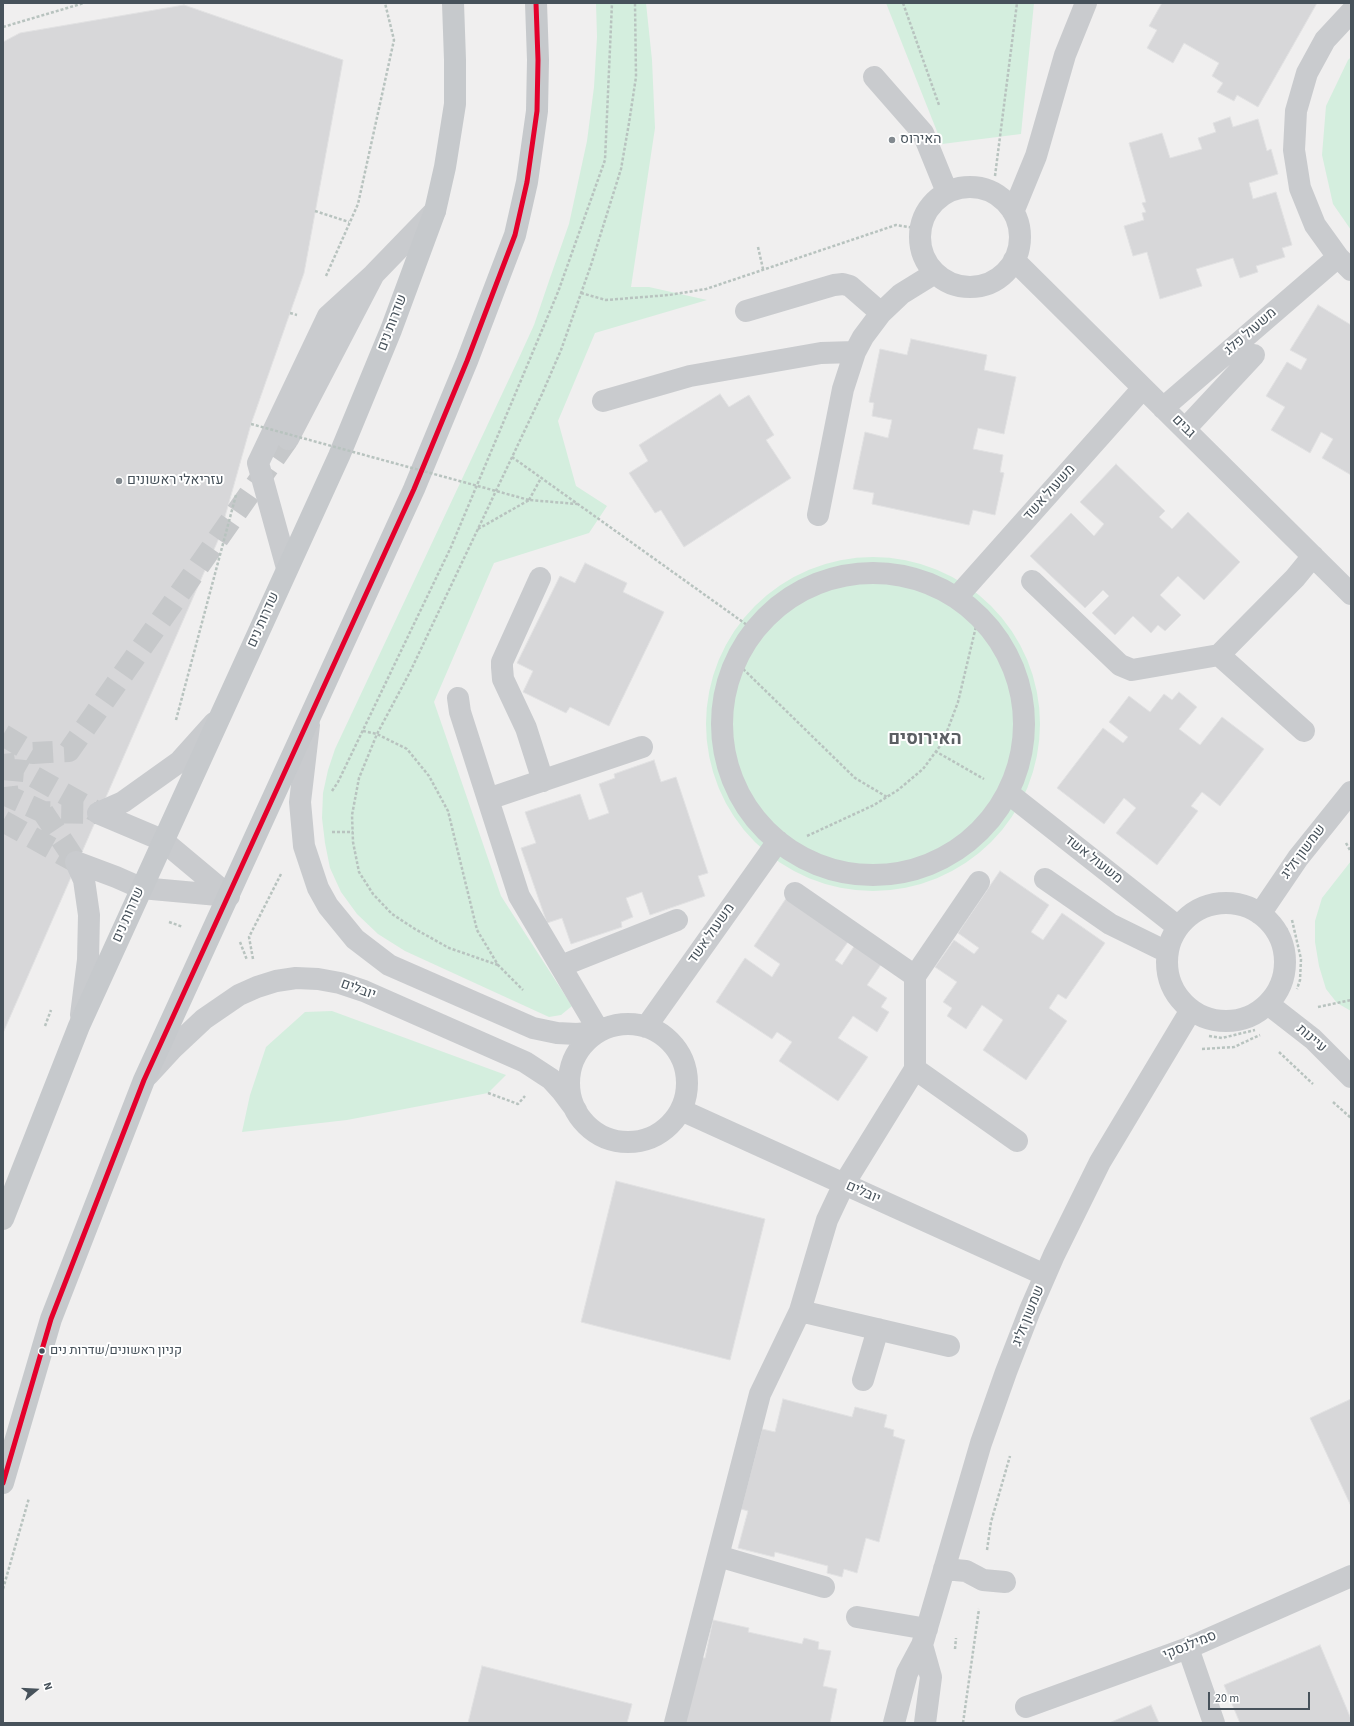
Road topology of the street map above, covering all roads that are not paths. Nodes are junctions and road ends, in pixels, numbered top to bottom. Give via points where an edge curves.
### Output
1 (453, 3) edge
2 (536, 3) edge
3 (1086, 3) edge
4 (1351, 12) edge
5 (874, 77) dead end
6 (947, 192) junction
7 (435, 211) junction
8 (1013, 212) junction
9 (1014, 260) junction
10 (1344, 263) edge
11 (935, 273) junction
12 (374, 274) junction
13 (746, 311) dead end
14 (881, 313) junction
15 (855, 352) junction
16 (1254, 355) dead end
17 (1143, 388) junction
18 (603, 401) dead end
19 (1163, 408) junction
20 (1185, 429) junction
21 (288, 439) tunnel mouth
22 (818, 514) dead end
23 (1313, 556) junction
24 (287, 568) junction
25 (540, 578) dead end
26 (1032, 581) dead end
27 (1348, 584) edge
28 (957, 598) junction
29 (1219, 655) junction
30 (458, 698) dead end
31 (223, 712) junction
32 (309, 719) junction
33 (1304, 731) dead end
34 (642, 747) dead end
35 (543, 781) junction
36 (1351, 792) edge
37 (1008, 793) junction
38 (488, 799) junction
39 (162, 840) junction
40 (781, 844) junction
41 (1044, 879) dead end
42 (979, 882) dead end
43 (141, 888) junction
44 (795, 893) dead end
45 (228, 896) junction
46 (1260, 914) junction
47 (677, 920) dead end
48 (1178, 927) junction
49 (1167, 952) junction
50 (561, 966) junction
51 (915, 976) junction
52 (1191, 1010) junction
53 (1276, 1010) junction
54 (79, 1026) junction
55 (646, 1027) junction
56 (598, 1032) junction
57 (915, 1069) junction
58 (1351, 1077) edge
59 (144, 1080) junction
60 (576, 1110) junction
61 (681, 1110) junction
62 (1016, 1141) dead end
63 (844, 1184) junction
64 (3, 1219) edge
65 (1045, 1275) junction
66 (800, 1311) junction
67 (878, 1329) junction
68 (948, 1346) dead end
69 (863, 1380) dead end
70 (3, 1483) edge
71 (718, 1556) junction
72 (944, 1569) junction
73 (1351, 1576) edge
74 (1005, 1582) dead end
75 (824, 1587) dead end
76 (856, 1616) dead end
77 (924, 1637) junction
78 (1188, 1648) junction
79 (1026, 1707) dead end
80 (675, 1723) edge
81 (894, 1723) edge
82 (925, 1723) edge
83 (1214, 1723) edge

1 - 7 main road, שדרות נים via 454,104 445,167
2 - 32 main road via 537,111 527,182 514,235 467,361 414,489
3 - 8 street via 1065,55 1036,156
4 - 10 street, משעול פלג via 1326,40 1307,74 1296,111 1294,150 1300,188 1315,225
5 - 6 street via 923,133
6 - 8 street via 962,187 992,192 1005,201
6 - 11 street via 925,214 921,229 922,252
7 - 12 street
7 - 24 main road, שדרות נים via 339,456
8 - 9 street via 1020,238 1018,253
9 - 11 street via 1000,277 977,287 962,287
9 - 17 street, גבים
10 - 19 street, משעול פלג
11 - 14 street via 901,294
12 - 21 street
12 - 24 street via 328,316 258,464
13 - 14 street via 843,284 850,286
14 - 15 street
15 - 18 street via 821,353 698,374
15 - 22 street via 844,390
16 - 20 street
17 - 19 street, גבים
17 - 28 street, משעול אשד
19 - 20 street, גבים
20 - 23 street, גבים
23 - 27 street, גבים
23 - 29 street via 1295,578
24 - 31 main road, שדרות נים
25 - 35 street via 502,667 503,679 526,728
26 - 29 street via 1120,665 1132,670
28 - 37 street via 979,616 995,634 1008,654 1017,677 1025,725 1017,771
28 - 40 street via 921,579 898,574 850,573 804,588 784,601 754,630 738,654 724,698 724,746 729,770 739,793 767,832
29 - 33 street
30 - 38 street via 460,712
31 - 39 main road, שדרות נים
31 - 39 street via 179,762 123,802 98,813
32 - 45 main road
32 - 56 street via 301,786 302,832 318,888 328,906 354,939 389,965 533,1028 557,1033
34 - 35 street
35 - 38 street
36 - 46 street, שמשון זליג via 1298,858
37 - 40 street via 981,830 963,846 920,868 896,874 849,873 826,868
37 - 48 street, משעול אשד
38 - 50 street via 519,896
39 - 43 main road, שדרות נים
39 - 45 street
40 - 55 street, משעול אשד
41 - 49 street via 1110,924
42 - 51 street
43 - 45 street
43 - 54 main road, שדרות נים
43 - 54 street via 76,862 84,880 89,915 88,960
44 - 51 street
45 - 59 main road
46 - 48 street via 1253,909 1235,904 1216,903 1190,914
46 - 53 street via 1276,931 1284,953 1285,962
47 - 50 street
48 - 49 street
49 - 52 street via 1167,971 1173,989
50 - 56 street
51 - 57 street
52 - 53 street via 1216,1021 1234,1021
52 - 65 street, שמשון זליג via 1100,1162
53 - 58 street, עיינות via 1313,1039
54 - 64 main road, שדרות נים
55 - 56 street via 624,1024 610,1026
55 - 61 street via 670,1041 684,1064 687,1083
56 - 60 street via 580,1048 572,1064 570,1092
57 - 62 street
57 - 63 street
59 - 60 street, יובלים via 204,1019 239,995 276,981 296,978 318,979 364,991 532,1066 551,1079
59 - 70 main road via 51,1319
60 - 61 street via 586,1125 601,1136 628,1142 646,1140 663,1131
61 - 63 street, יובלים
63 - 65 street, יובלים
63 - 66 street via 827,1220
65 - 72 street, שמשון זליג via 1006,1372 981,1444
66 - 67 street
66 - 71 street via 760,1394
67 - 68 street
67 - 69 street
71 - 75 street
71 - 80 street
72 - 74 street via 966,1571 983,1580
72 - 77 street, שמשון זליג
73 - 78 street, סמילנסקי
76 - 77 street
77 - 81 street, שמשון זליג via 907,1674
77 - 82 street via 931,1677
78 - 79 street, סמילנסקי
78 - 83 street

